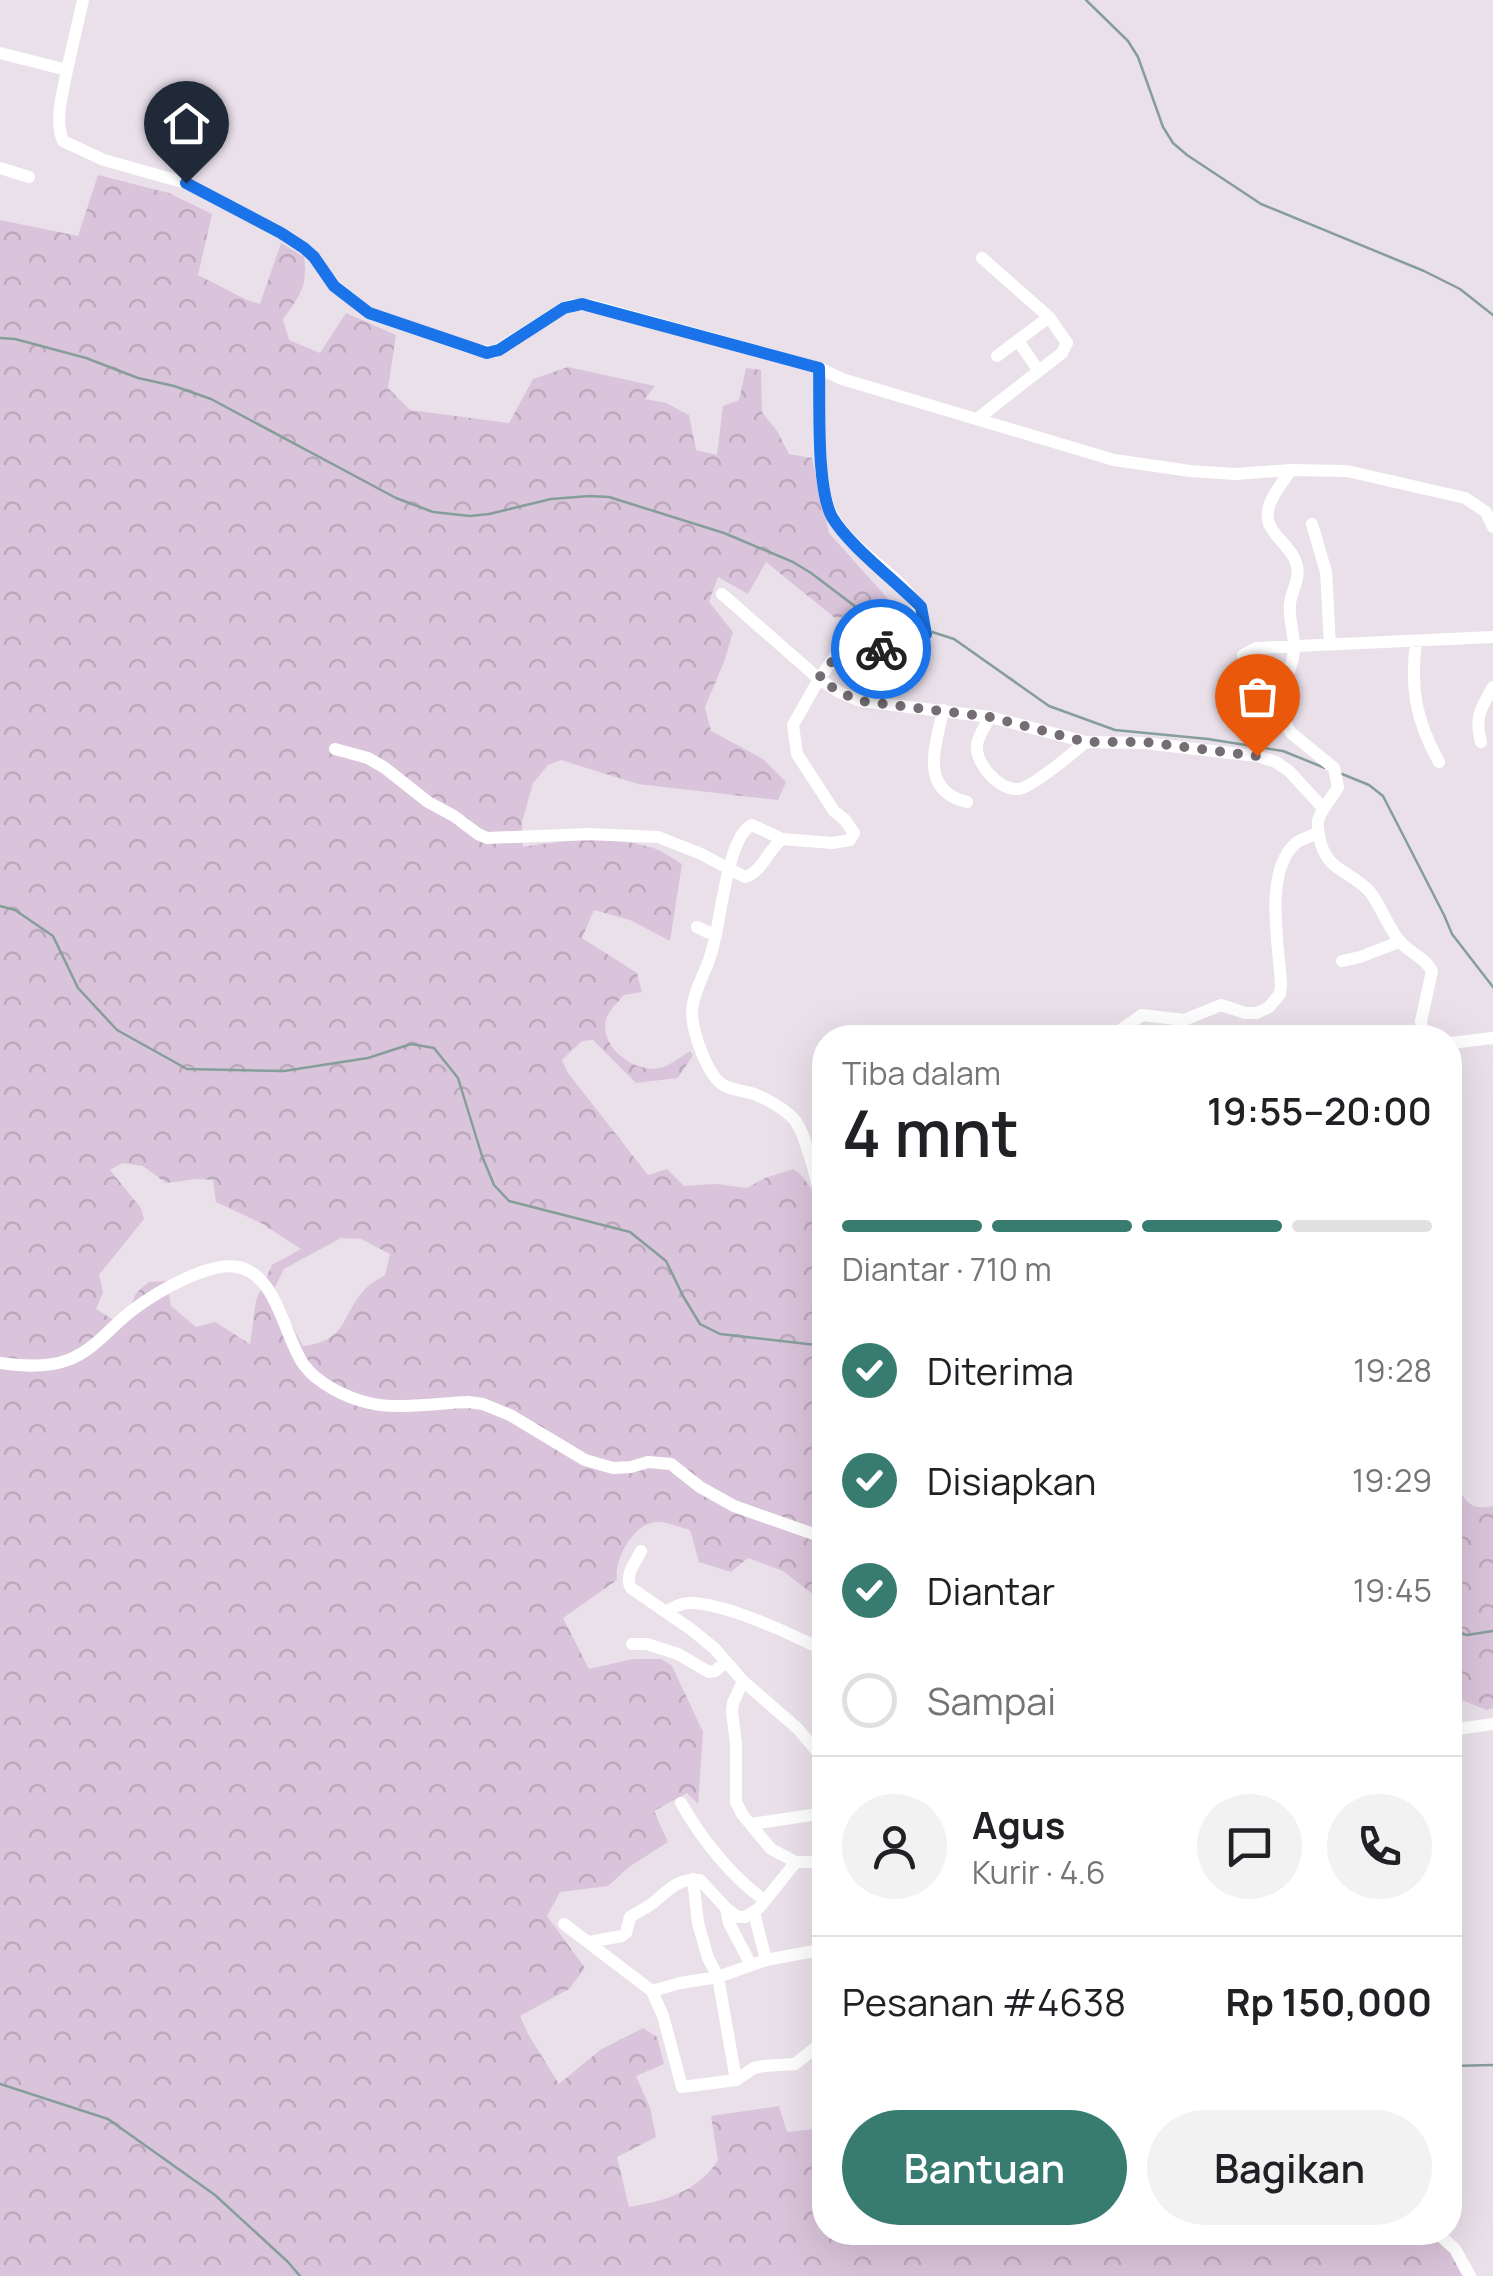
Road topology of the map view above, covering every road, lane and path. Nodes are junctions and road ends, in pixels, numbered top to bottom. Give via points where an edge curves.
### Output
1 (82, 0) edge
2 (0, 53) edge
3 (67, 70) junction
4 (0, 168) edge
5 (29, 177) dead end
6 (982, 258) dead end
7 (1050, 317) junction
8 (1082, 340) dead end
9 (1019, 342) junction
10 (1067, 346) junction
11 (997, 356) dead end
12 (819, 368) junction
13 (1038, 370) junction
14 (977, 419) junction
15 (1291, 470) junction
16 (1312, 524) dead end
17 (1493, 527) edge
18 (722, 594) dead end
19 (1493, 637) edge
20 (1416, 642) junction
21 (1330, 644) junction
22 (1294, 646) junction
23 (819, 678) junction
24 (1493, 687) edge
25 (1273, 700) junction
26 (943, 710) junction
27 (990, 717) junction
28 (1086, 742) junction
29 (1482, 742) dead end
30 (335, 749) dead end
31 (1439, 762) dead end
32 (967, 802) dead end
33 (1323, 808) junction
34 (1318, 833) junction
35 (782, 839) junction
36 (729, 868) junction
37 (697, 927) dead end
38 (716, 936) junction
39 (1399, 942) junction
40 (1342, 960) dead end
41 (1128, 1025) edge
42 (1422, 1025) edge
43 (1493, 1038) edge
44 (1462, 1041) edge
45 (812, 1167) edge
46 (0, 1363) edge
47 (812, 1533) edge
48 (641, 1551) dead end
49 (666, 1612) junction
50 (632, 1644) dead end
51 (812, 1645) edge
52 (726, 1662) junction
53 (744, 1681) junction
54 (1493, 1724) edge
55 (1462, 1728) edge
56 (812, 1744) edge
57 (681, 1803) dead end
58 (812, 1815) edge
59 (751, 1824) junction
60 (796, 1862) junction
61 (812, 1862) edge
62 (693, 1879) junction
63 (764, 1900) junction
64 (726, 1908) junction
65 (754, 1913) junction
66 (564, 1924) dead end
67 (589, 1942) junction
68 (812, 1951) edge
69 (766, 1960) junction
70 (751, 1964) junction
71 (718, 1977) junction
72 (652, 1992) junction
73 (812, 2052) edge
74 (736, 2080) junction
75 (1451, 2245) edge
76 (1470, 2276) edge

1 - 3 street
2 - 3 street
3 - 12 street via 59,114 63,141 186,183 281,233 369,313 487,353 582,304
4 - 5 street
6 - 7 street
7 - 9 street
7 - 10 street
8 - 10 street
9 - 11 street
9 - 13 street
10 - 13 street
12 - 14 street
12 - 23 street via 821,455 832,517 921,607 926,628 910,645 860,646 836,655
13 - 14 street
14 - 15 street via 1114,460 1236,474
15 - 17 street via 1346,472 1465,498 1486,512
15 - 22 street via 1267,512 1298,570 1290,607
16 - 21 street via 1326,572
18 - 23 street
19 - 20 street
20 - 21 street
20 - 31 street via 1414,695
21 - 22 street
22 - 25 street
22 - 25 street via 1243,655
23 - 26 street via 860,701
23 - 35 street via 793,725 794,743 854,833 842,842
24 - 29 street via 1476,722
25 - 33 street via 1291,733 1336,774 1338,787
26 - 27 street
26 - 32 street via 933,770 943,790
27 - 28 street
27 - 28 street via 976,745 987,772 1004,786 1032,783
28 - 33 street via 1257,756 1289,771
30 - 36 street via 386,768 488,838 658,837
33 - 34 street
34 - 39 street via 1329,862 1372,894
34 - 41 street via 1296,843 1279,878 1281,984 1269,1007 1246,1013 1221,1005 1184,1020 1142,1015
35 - 36 street via 752,875
35 - 36 street via 747,826
36 - 38 street
37 - 38 street
38 - 45 street via 692,1010 702,1053 722,1085 757,1094 792,1117
39 - 40 street
39 - 42 street via 1432,971
43 - 44 street
46 - 47 street via 66,1362 186,1277 237,1266 265,1285 306,1368 348,1396 376,1405 483,1404 584,1460 613,1468 671,1464 734,1506
48 - 49 street via 629,1586
49 - 51 street via 686,1603 708,1605
49 - 52 street
50 - 52 street via 678,1654 708,1672
52 - 53 street
53 - 56 street
53 - 59 street via 732,1712 735,1786 736,1802
54 - 55 street
57 - 63 street via 726,1867
58 - 59 street
59 - 60 street
60 - 61 street
60 - 63 street
62 - 64 street
62 - 67 street via 674,1884 630,1917 622,1936
62 - 71 street via 701,1938
63 - 65 street
64 - 65 street via 738,1917
64 - 70 street
65 - 69 street
66 - 67 street
67 - 72 street
68 - 69 street
69 - 70 street
70 - 71 street
71 - 72 street
71 - 74 street
72 - 74 street via 682,2087
73 - 74 street via 795,2064 754,2068
75 - 76 street

